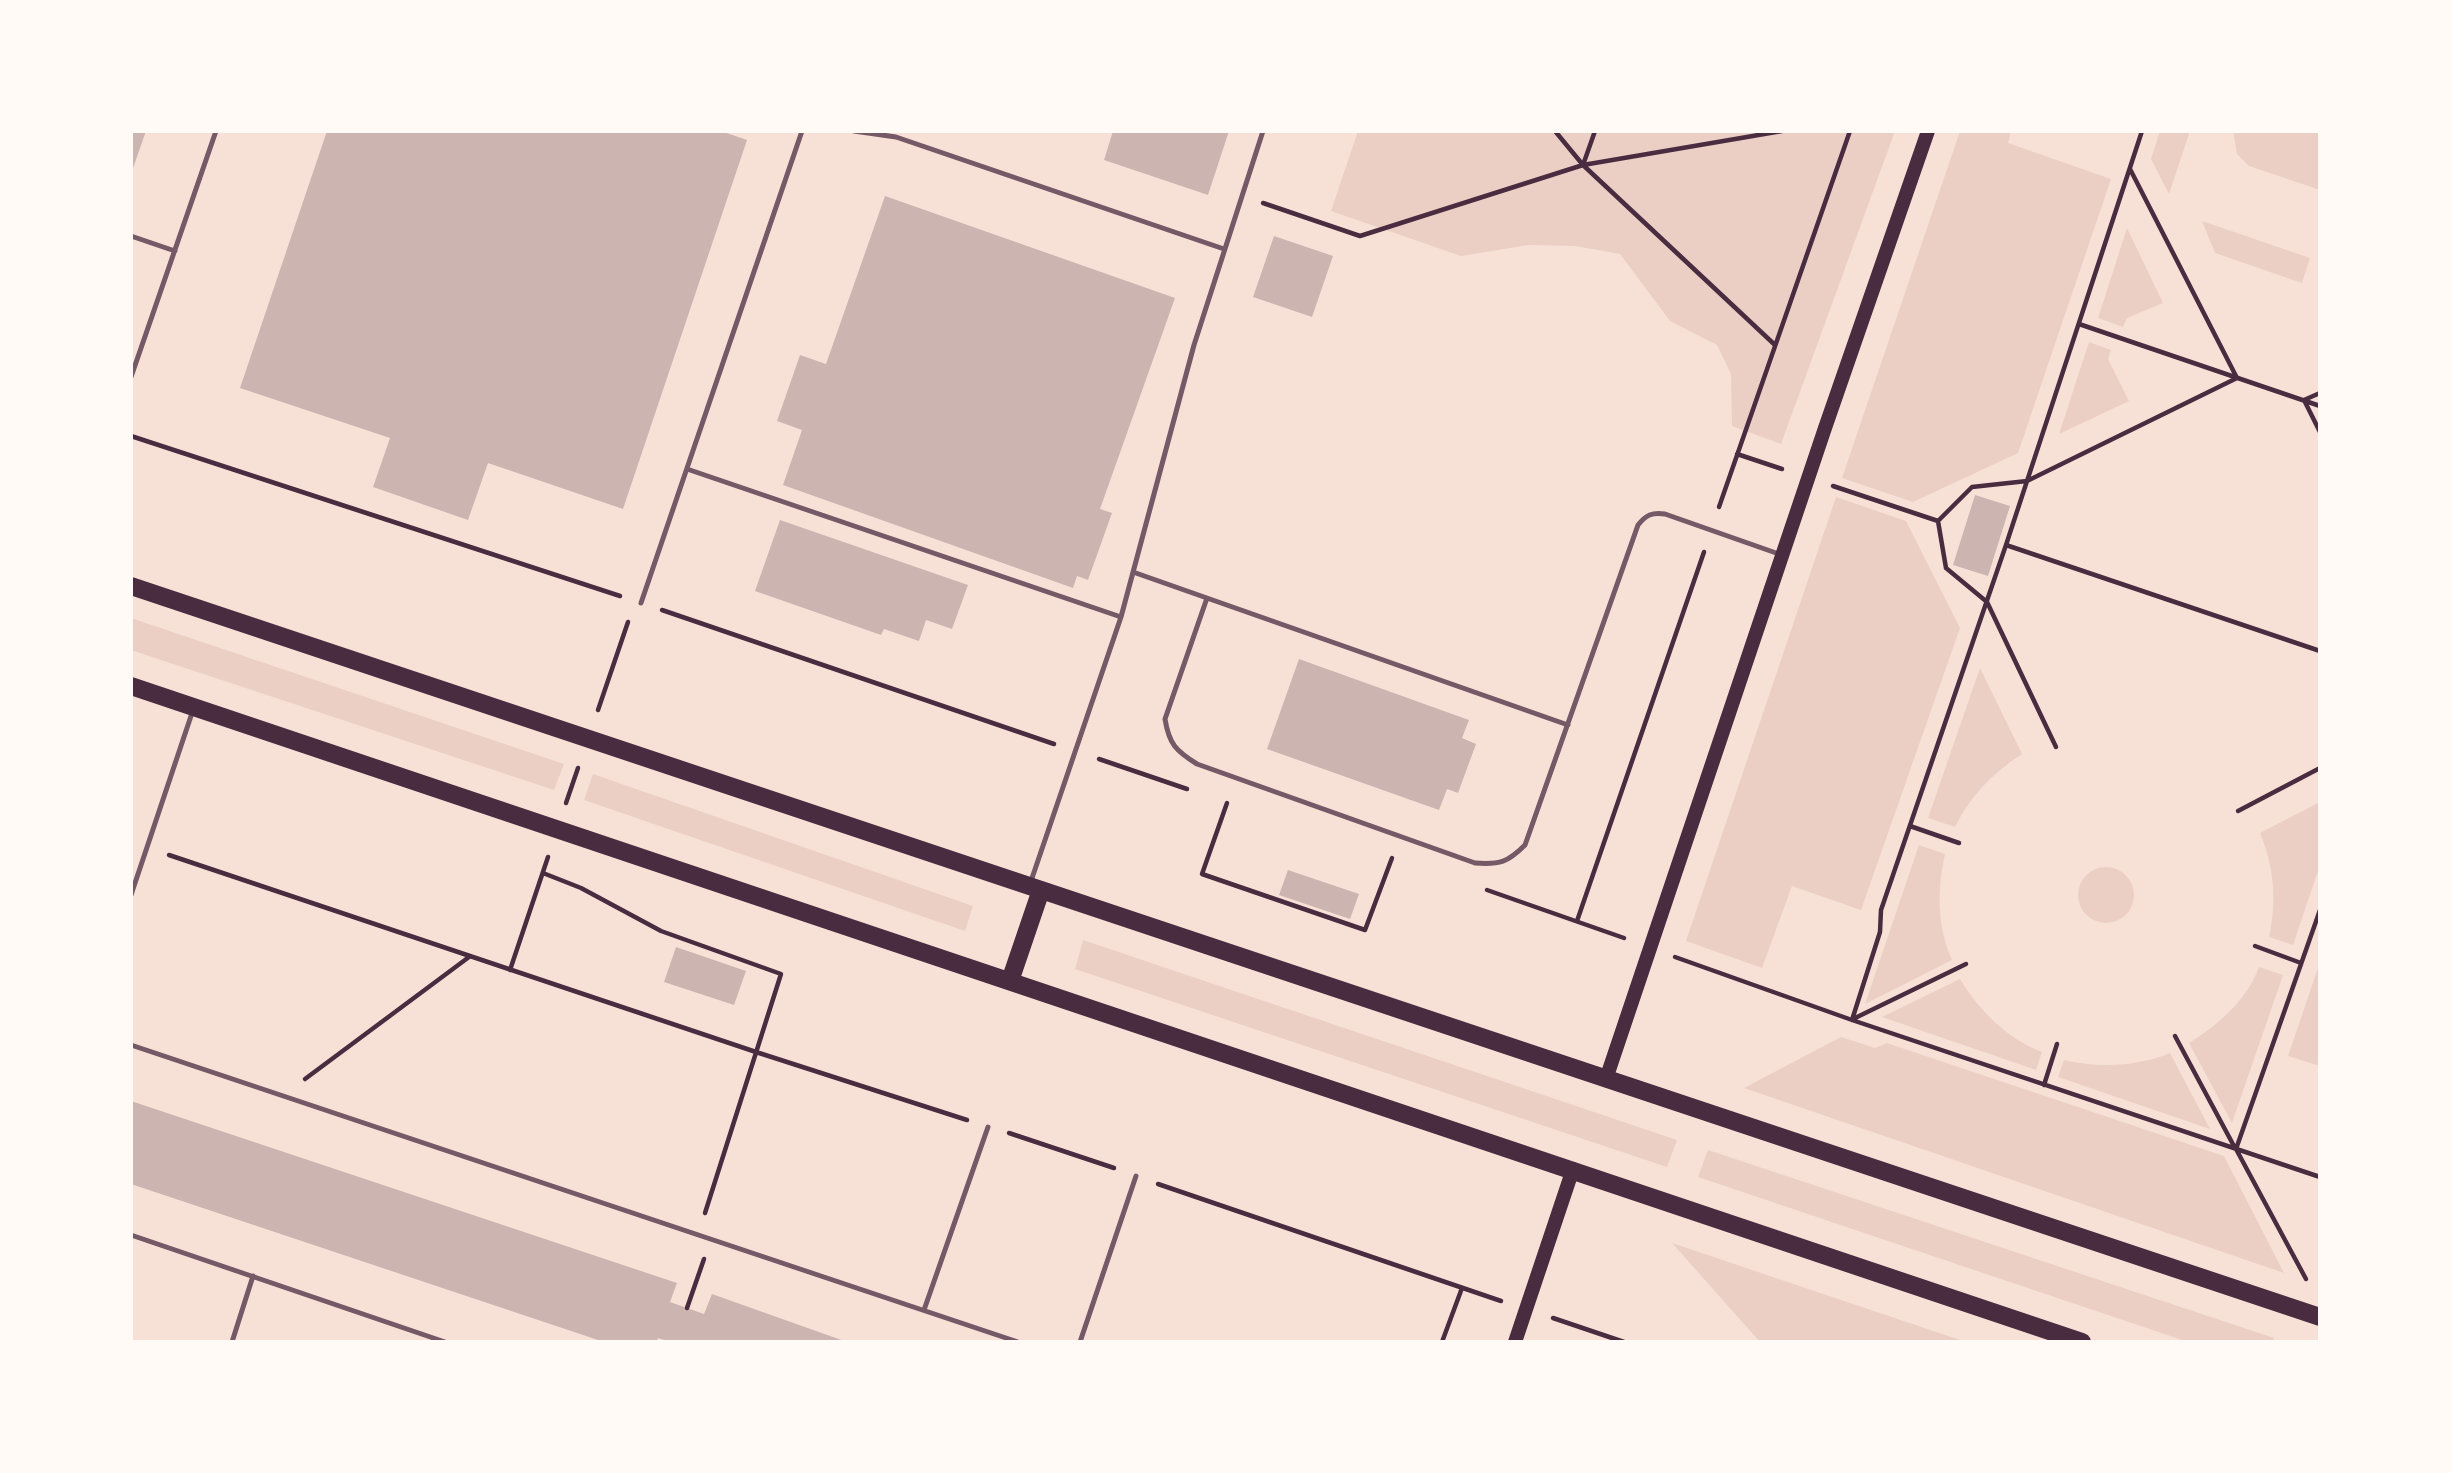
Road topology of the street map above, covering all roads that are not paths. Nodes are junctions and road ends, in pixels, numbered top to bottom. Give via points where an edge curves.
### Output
1 (216, 131) edge
2 (802, 131) edge
3 (854, 131) edge
4 (1263, 131) edge
5 (1928, 131) edge
6 (897, 134) edge
7 (131, 236) edge
8 (1224, 248) junction
9 (174, 251) junction
10 (131, 377) edge
11 (687, 469) junction
12 (1782, 555) junction
13 (1133, 572) junction
14 (131, 586) edge
15 (1207, 598) junction
16 (638, 602) road end
17 (1121, 617) junction
18 (131, 686) edge
19 (194, 707) junction
20 (1568, 725) junction
21 (1035, 888) junction
22 (131, 895) edge
23 (1010, 981) junction
24 (131, 1045) edge
25 (1606, 1079) junction
26 (988, 1127) road end
27 (1573, 1169) junction
28 (1136, 1176) road end
29 (131, 1234) edge
30 (254, 1276) junction
31 (924, 1310) junction
32 (2320, 1317) edge
33 (232, 1342) edge
34 (445, 1342) edge
35 (1018, 1342) edge
36 (1080, 1342) edge
37 (1515, 1342) edge
38 (2082, 1342) edge

1 - 9 lane
2 - 11 lane
3 - 6 lane
4 - 8 lane
5 - 12 main road
6 - 8 lane
7 - 9 lane
8 - 13 lane
9 - 10 lane
11 - 16 lane
11 - 17 lane
12 - 20 lane via 1665,514 1644,518 1637,525
12 - 25 main road
13 - 15 lane
13 - 17 lane
14 - 21 main road
15 - 20 lane
15 - 20 lane via 1165,719 1168,738 1180,754 1475,863 1496,864 1513,858 1525,845
17 - 21 lane
18 - 19 main road
19 - 22 lane
19 - 23 main road
21 - 23 main road
21 - 25 main road
23 - 27 main road
24 - 31 lane
25 - 32 main road
26 - 31 lane
27 - 37 main road
27 - 38 main road
28 - 36 lane
29 - 30 lane
30 - 33 lane
30 - 34 lane
31 - 35 lane

